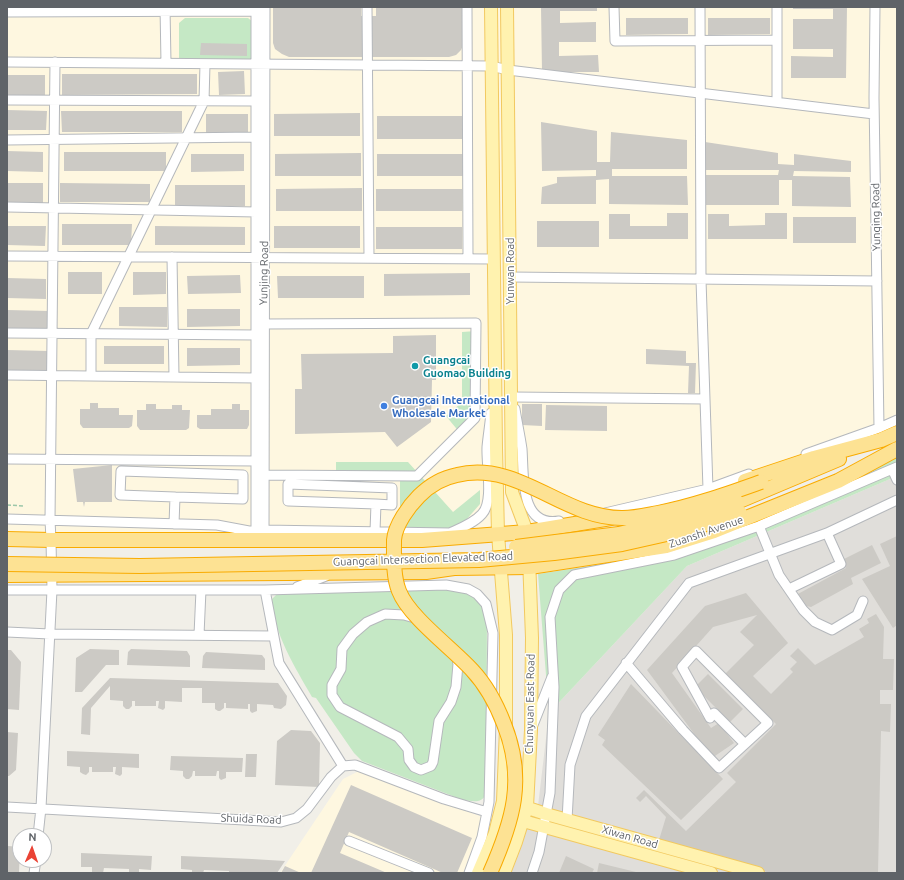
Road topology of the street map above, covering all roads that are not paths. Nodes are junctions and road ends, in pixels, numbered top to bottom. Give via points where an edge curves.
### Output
1 (265, 7) edge
2 (368, 7) edge
3 (467, 7) edge
4 (491, 7) edge
5 (507, 7) edge
6 (614, 7) edge
7 (700, 7) edge
8 (777, 7) edge
9 (875, 7) edge
10 (55, 9) edge
11 (165, 9) edge
12 (256, 9) edge
13 (7, 12) edge
14 (700, 40) junction
15 (777, 40) junction
16 (7, 62) edge
17 (55, 62) junction
18 (166, 63) junction
19 (204, 64) junction
20 (260, 64) junction
21 (368, 65) junction
22 (467, 66) junction
23 (491, 66) junction
24 (508, 70) junction
25 (701, 93) junction
26 (7, 100) edge
27 (54, 100) junction
28 (204, 101) junction
29 (256, 101) junction
30 (777, 102) junction
31 (874, 114) junction
32 (256, 137) junction
33 (186, 138) junction
34 (54, 139) junction
35 (7, 140) edge
36 (7, 207) edge
37 (53, 208) junction
38 (151, 210) junction
39 (256, 212) junction
40 (7, 256) edge
41 (128, 256) junction
42 (52, 257) junction
43 (172, 257) junction
44 (260, 258) junction
45 (369, 258) junction
46 (468, 258) junction
47 (494, 259) junction
48 (510, 277) junction
49 (701, 280) junction
50 (877, 281) junction
51 (264, 324) junction
52 (7, 333) edge
53 (52, 333) junction
54 (91, 334) junction
55 (172, 334) junction
56 (256, 335) junction
57 (7, 375) edge
58 (51, 376) junction
59 (91, 376) junction
60 (174, 377) junction
61 (256, 378) junction
62 (495, 378) junction
63 (510, 378) junction
64 (513, 397) junction
65 (705, 399) junction
66 (897, 420) edge
67 (897, 429) edge
68 (897, 433) edge
69 (880, 434) junction
70 (896, 449) edge
71 (7, 459) edge
72 (50, 459) junction
73 (836, 460) junction
74 (256, 461) junction
75 (895, 468) edge
76 (264, 475) junction
77 (897, 480) edge
78 (708, 489) junction
79 (175, 497) junction
80 (691, 500) junction
81 (897, 500) edge
82 (376, 504) junction
83 (738, 508) junction
84 (624, 509) junction
85 (7, 519) edge
86 (50, 520) junction
87 (174, 524) junction
88 (759, 526) junction
89 (375, 532) junction
90 (527, 532) junction
91 (827, 533) junction
92 (258, 534) junction
93 (498, 534) junction
94 (7, 539) edge
95 (52, 540) junction
96 (666, 546) junction
97 (771, 554) junction
98 (7, 555) edge
99 (7, 564) edge
100 (626, 565) junction
101 (530, 567) junction
102 (500, 568) junction
103 (334, 573) junction
104 (408, 573) junction
105 (7, 575) edge
106 (52, 575) junction
107 (446, 585) junction
108 (290, 589) junction
109 (789, 589) junction
110 (7, 590) edge
111 (52, 590) junction
112 (201, 590) junction
113 (265, 590) junction
114 (863, 601) dead end
115 (421, 620) dead end
116 (7, 632) edge
117 (50, 634) junction
118 (199, 635) junction
119 (274, 636) junction
120 (456, 654) dead end
121 (626, 663) junction
122 (553, 674) junction
123 (531, 730) junction
124 (745, 744) junction
125 (343, 766) junction
126 (503, 801) junction
127 (7, 807) edge
128 (527, 807) junction
129 (40, 808) junction
130 (487, 812) junction
131 (500, 814) junction
132 (523, 820) junction
133 (545, 820) junction
134 (567, 820) junction
135 (39, 828) edge
136 (348, 841) dead end
137 (428, 873) edge
138 (469, 873) edge
139 (478, 873) edge
140 (490, 873) edge
141 (504, 873) edge
142 (532, 873) edge
143 (710, 873) edge
144 (758, 873) edge

1 - 20 street, Yunjing Road
2 - 21 street
3 - 22 street
4 - 23 main road, Yunwan Road
5 - 24 main road, Yunwan Road
6 - 14 street via 615,41
7 - 14 street
8 - 15 street
9 - 31 street, Yunqing Road
10 - 11 street
10 - 13 street
11 - 12 street
11 - 18 street
12 - 20 street, Yunjing Road
14 - 15 street
14 - 25 street
15 - 30 street
16 - 17 street
17 - 18 street
17 - 27 street
18 - 19 street
19 - 20 street
19 - 28 street
20 - 21 street
20 - 29 street, Yunjing Road
20 - 44 street, Yunjing Road
21 - 22 street
21 - 45 street
22 - 23 street
22 - 46 street
23 - 24 street
23 - 47 main road, Yunwan Road
24 - 25 street
24 - 48 main road, Yunwan Road
25 - 30 street
25 - 49 street
26 - 27 street
27 - 28 street
27 - 34 street
28 - 29 street
28 - 33 street
29 - 32 street, Yunjing Road
30 - 31 street
31 - 50 street, Yunqing Road
32 - 33 street
32 - 39 street, Yunjing Road
33 - 34 street
33 - 38 street
34 - 35 street
34 - 37 street
36 - 37 street
37 - 38 street
37 - 42 street
38 - 39 street
38 - 41 street
39 - 44 street, Yunjing Road
40 - 42 street
41 - 42 street
41 - 43 street
41 - 54 street
42 - 53 street
43 - 44 street
43 - 55 street
44 - 45 street
44 - 51 street, Yunjing Road
44 - 56 street, Yunjing Road
45 - 46 street
46 - 47 street
47 - 62 main road, Yunwan Road
48 - 49 street
48 - 63 main road, Yunwan Road
49 - 50 street
49 - 65 street
50 - 69 street, Yunqing Road
51 - 76 street, Yunjing Road
51 - 76 street via 476,324 475,418 417,476
52 - 53 street
53 - 54 street
53 - 58 street
54 - 55 street
54 - 59 street
55 - 56 street
55 - 60 street
56 - 61 street, Yunjing Road
57 - 58 street
58 - 59 street
58 - 72 street
59 - 60 street
60 - 61 street
61 - 74 street, Yunjing Road
62 - 89 street via 487,447 487,506 482,514 450,533
62 - 93 main road, Yunwan Road
63 - 64 street
63 - 90 main road, Yunwan Road via 512,492
64 - 65 street
64 - 84 street via 521,447 524,489 529,508 540,519 552,522
65 - 78 street
66 - 69 street
67 - 69 street
68 - 69 highway
69 - 73 highway, Guangcai Intersection Elevated Road
69 - 78 street
69 - 80 highway
70 - 83 highway, Guangcai Intersection Elevated Road
70 - 96 highway, Zuanshi Avenue via 838,481 714,531
71 - 72 street
72 - 74 street
72 - 86 street
73 - 83 highway, Guangcai Intersection Elevated Road
73 - 140 highway, bridge via 687,507 644,516 602,516 506,476 491,473 469,472 448,477 426,489 414,501 394,536 395,576 399,591 407,605 473,671 490,692 511,741 514,755 516,776 512,812
74 - 92 street, Yunjing Road
75 - 77 street
75 - 88 street
76 - 92 street, Yunjing Road
78 - 84 street
79 - 79 street via 120,495 121,471 243,475 242,499
79 - 87 street
80 - 84 street
80 - 90 highway via 656,511
81 - 91 street
82 - 82 street via 288,501 288,484 392,488 392,505
82 - 89 street
83 - 98 highway, Guangcai Intersection Elevated Road, bridge via 620,534 479,551 140,557
83 - 99 highway, Guangcai Intersection Elevated Road, bridge via 689,529 622,544 479,560 140,566
85 - 86 street
86 - 87 street
86 - 95 street
87 - 92 street via 217,525
88 - 97 street
88 - 100 street via 674,555
89 - 92 street
90 - 93 highway
90 - 101 main road, Chunyuan East Road
91 - 97 street
91 - 109 street via 841,564
92 - 93 highway via 422,540
92 - 95 highway via 205,539
93 - 102 main road
94 - 95 highway
95 - 106 street
96 - 100 street
96 - 101 highway, Zuanshi Avenue
97 - 109 street via 779,575
97 - 121 street via 689,583
100 - 122 street via 574,575 559,590 550,617
101 - 102 highway, Zuanshi Avenue
101 - 123 main road, Chunyuan East Road
102 - 104 highway, Zuanshi Avenue via 454,568
102 - 126 main road via 506,635
103 - 104 highway, Zuanshi Avenue
103 - 106 highway, Zuanshi Avenue
103 - 108 street
104 - 107 street
105 - 106 highway, Zuanshi Avenue
106 - 111 street
107 - 108 street
107 - 130 street via 468,589 477,594 486,604 493,633
108 - 113 street
109 - 114 street via 815,622 832,630 857,615
110 - 111 street
111 - 112 street
111 - 117 street
112 - 113 street
112 - 118 street
113 - 119 street
115 - 120 street via 404,615 385,614 367,622 353,634 342,649 341,669 332,685 332,695 340,707 398,737 408,749 409,760 414,767 421,770 431,766 433,762 439,721 451,702 456,687
116 - 117 street
117 - 118 street
117 - 129 street
118 - 119 street
119 - 125 street via 279,663
121 - 124 street via 719,768
121 - 134 street via 586,716 570,765
122 - 123 street
122 - 133 street via 550,793
123 - 128 main road, Chunyuan East Road
124 - 124 street via 768,723 696,651 682,667 710,718 714,713
125 - 129 street, Shuida Road via 296,818 280,822
125 - 130 street via 355,765 444,799
126 - 128 main road, Xiwan Road
126 - 131 main road
127 - 129 street, Shuida Road
128 - 132 main road, Chunyuan East Road
128 - 133 main road, Xiwan Road
129 - 135 street
130 - 138 street via 482,837
131 - 132 main road, Xiwan Road
131 - 139 main road
132 - 133 main road, Xiwan Road
132 - 141 main road, Chunyuan East Road
133 - 134 main road, Xiwan Road
133 - 142 street
133 - 143 main road, Xiwan Road
134 - 144 main road, Xiwan Road
136 - 137 street

